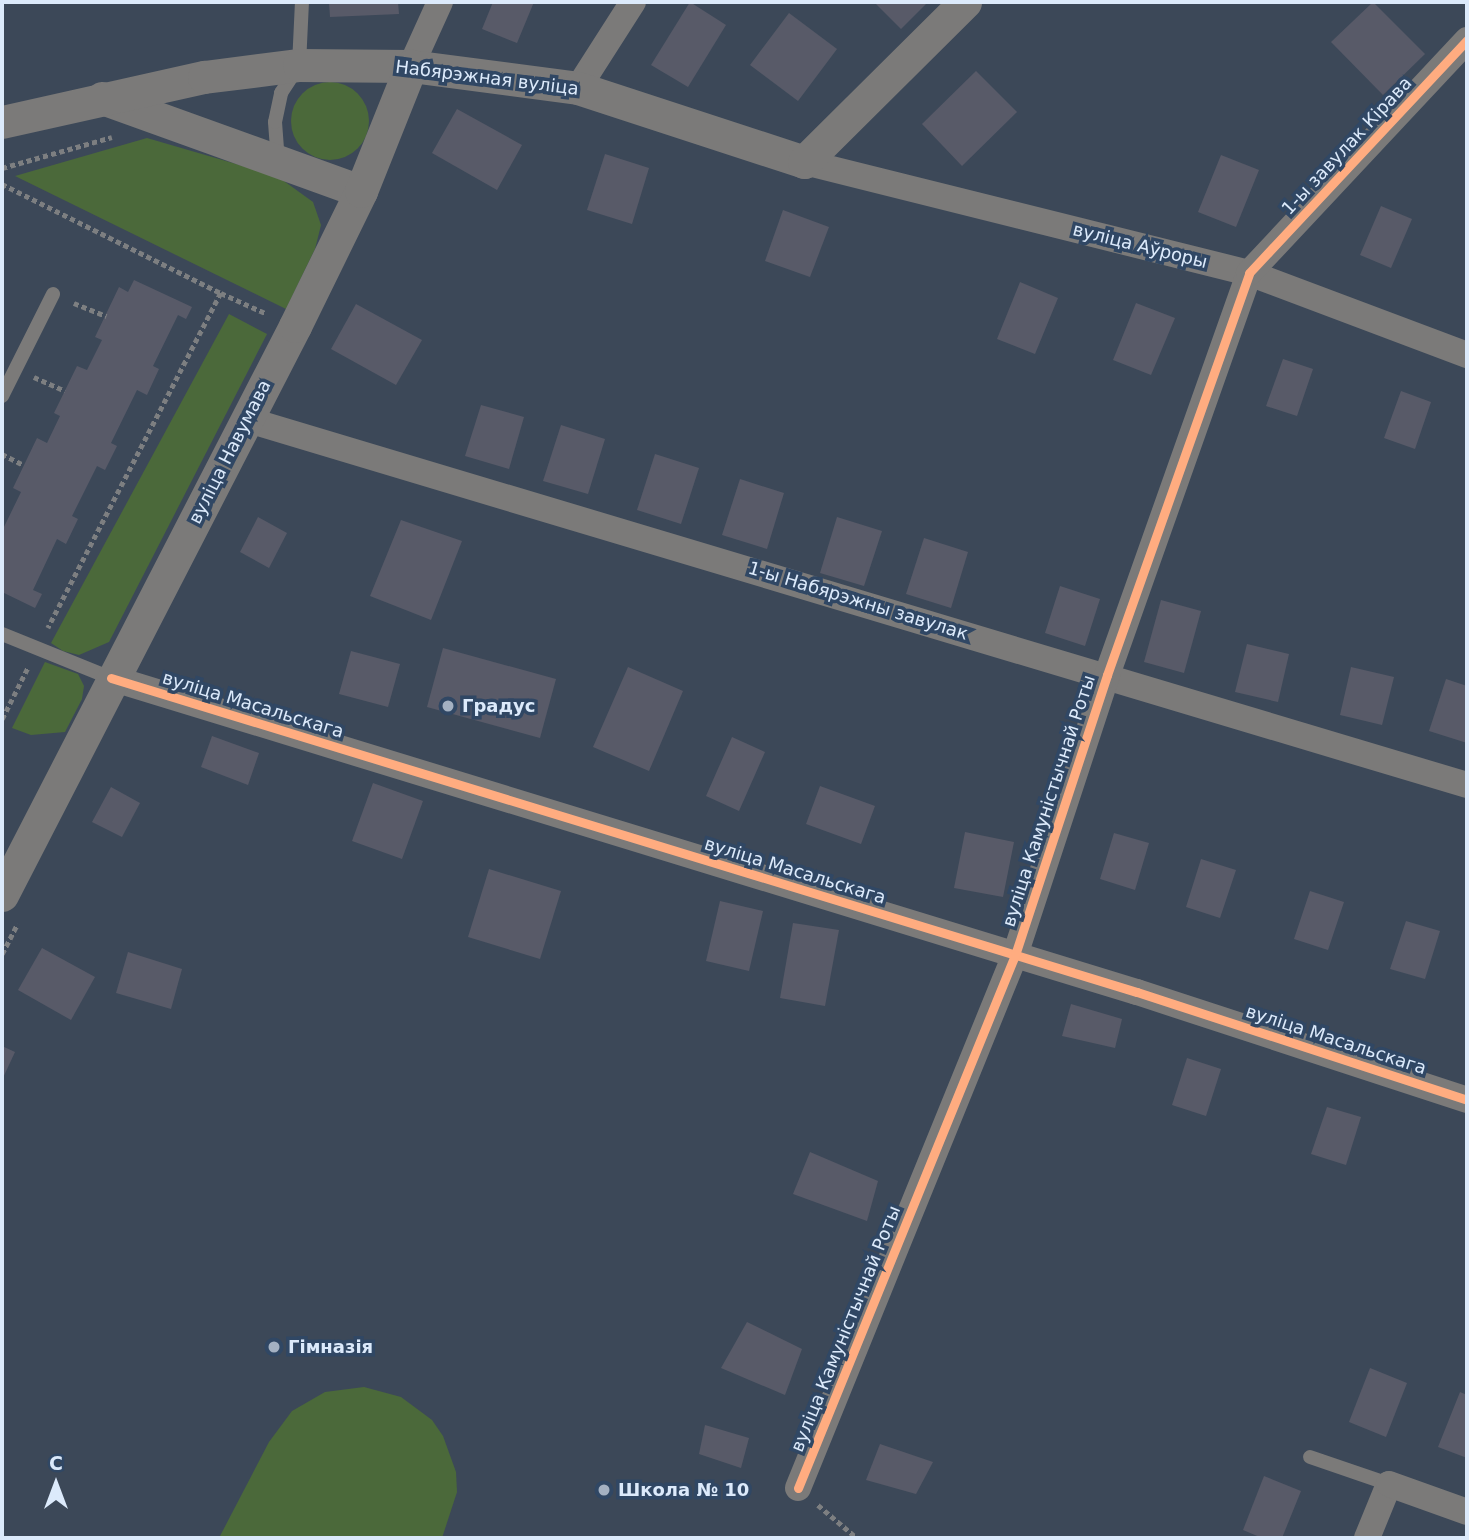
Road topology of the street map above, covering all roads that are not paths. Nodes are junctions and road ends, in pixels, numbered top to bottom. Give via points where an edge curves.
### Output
1 (302, 2) edge
2 (440, 2) edge
3 (633, 2) edge
4 (965, 2) edge
5 (1467, 40) edge
6 (299, 65) junction
7 (411, 66) junction
8 (578, 88) junction
9 (102, 98) junction
10 (2, 121) edge
11 (278, 162) junction
12 (804, 162) junction
13 (361, 191) junction
14 (1249, 273) junction
15 (53, 294) road end
16 (1467, 355) edge
17 (2, 396) edge
18 (248, 420) junction
19 (2, 634) edge
20 (1107, 675) junction
21 (111, 678) junction
22 (1467, 785) edge
23 (2, 895) edge
24 (1016, 955) junction
25 (1467, 1100) edge
26 (1310, 1457) dead end
27 (1389, 1484) junction
28 (798, 1488) road end
29 (1467, 1511) edge
30 (1367, 1538) edge

1 - 6 lane
2 - 7 street, вуліца Навумава
3 - 8 street
4 - 12 street
5 - 14 street, 1-ы завулак Кірава
6 - 7 street, Набярэжная вуліца
6 - 9 street, Набярэжная вуліца via 204,77
6 - 11 lane via 279,103 275,122
7 - 8 street, Набярэжная вуліца
7 - 13 street, вуліца Навумава
8 - 12 street, Набярэжная вуліца
9 - 10 street, Набярэжная вуліца
9 - 11 street
11 - 13 street
12 - 14 street, вуліца Аўроры
13 - 18 street, вуліца Навумава
14 - 16 street, вуліца Аўроры
14 - 20 street, вуліца Камуністычнай Роты
15 - 17 lane
18 - 20 street, 1-ы Набярэжны завулак
18 - 21 street, вуліца Навумава
19 - 21 lane
20 - 22 street, 1-ы Набярэжны завулак
20 - 24 street, вуліца Камуністычнай Роты
21 - 23 street, вуліца Навумава
21 - 24 street, вуліца Масальскага
24 - 25 street, вуліца Масальскага
24 - 28 street, вуліца Камуністычнай Роты
26 - 27 lane
27 - 29 street
27 - 30 street

